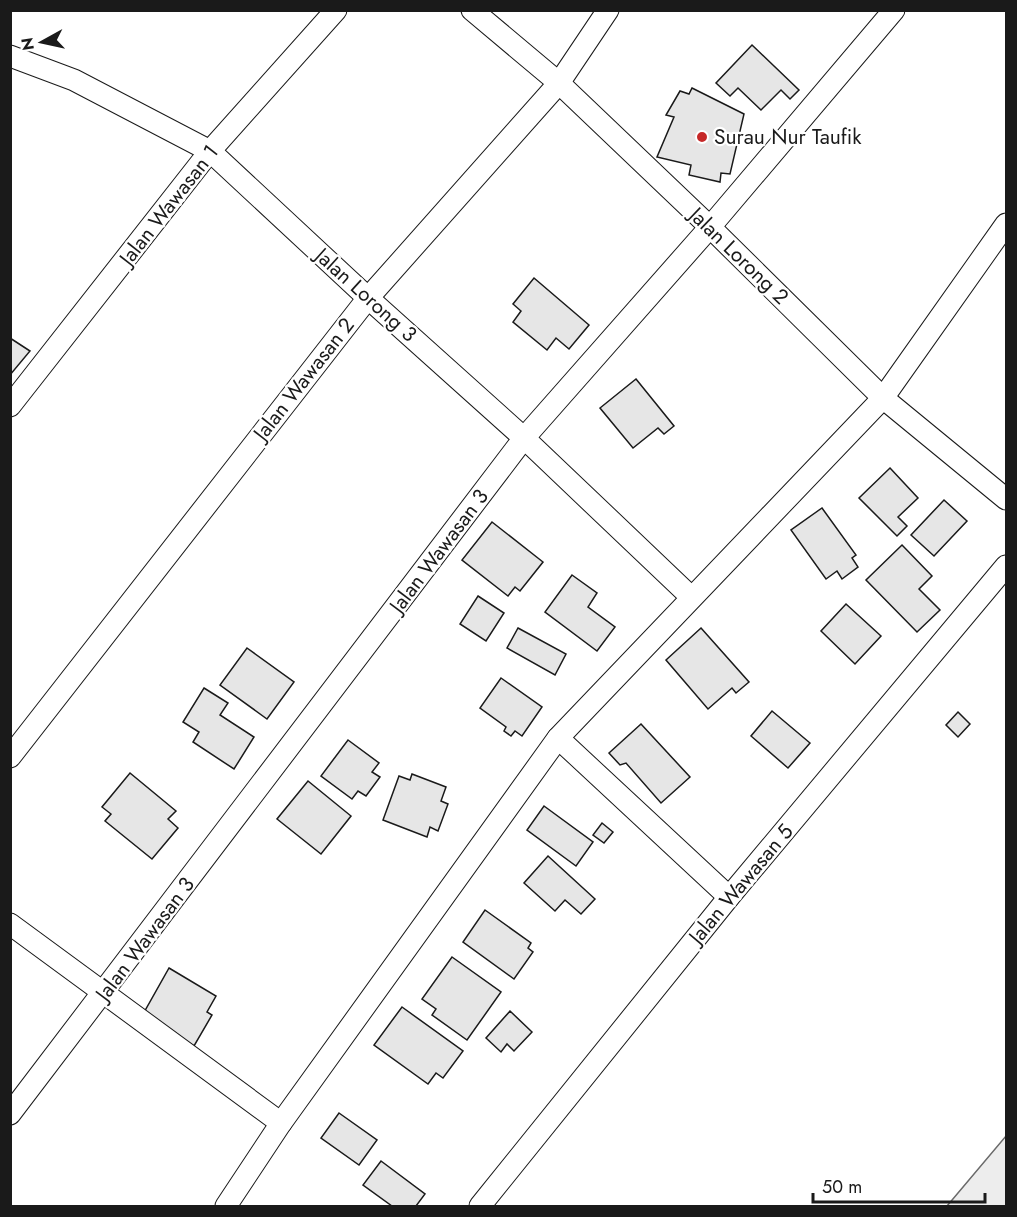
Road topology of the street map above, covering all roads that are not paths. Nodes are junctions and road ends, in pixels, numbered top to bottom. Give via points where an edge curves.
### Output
1 (336, 10) edge
2 (472, 10) edge
3 (608, 10) edge
4 (894, 10) edge
5 (10, 56) edge
6 (560, 83) junction
7 (210, 151) junction
8 (1006, 224) edge
9 (710, 227) junction
10 (368, 298) junction
11 (883, 398) junction
12 (10, 406) edge
13 (525, 438) junction
14 (1006, 500) edge
15 (1006, 566) edge
16 (692, 597) junction
17 (558, 738) junction
18 (10, 757) edge
19 (729, 897) junction
20 (10, 924) edge
21 (104, 993) junction
22 (10, 1114) edge
23 (281, 1123) junction
24 (226, 1206) edge
25 (480, 1206) edge

1 - 7 street, Jalan Wawasan 1
2 - 6 street, Jalan Lorong 2
3 - 6 street, Jalan Wawasan 2
4 - 9 street, Jalan Wawasan 3
5 - 7 street, Jalan Lorong 3 via 74,80
6 - 9 street, Jalan Lorong 2
6 - 10 street, Jalan Wawasan 2
7 - 10 street, Jalan Lorong 3
7 - 12 street, Jalan Wawasan 1
8 - 11 street
9 - 11 street, Jalan Lorong 2
9 - 13 street, Jalan Wawasan 3
10 - 13 street, Jalan Lorong 3
10 - 18 street, Jalan Wawasan 2
11 - 14 street, Jalan Lorong 2
11 - 16 street
13 - 16 street, Jalan Lorong 3
13 - 21 street, Jalan Wawasan 3
15 - 19 street, Jalan Wawasan 5
16 - 17 street
17 - 19 street
17 - 23 street
19 - 25 street, Jalan Wawasan 5
20 - 21 street
21 - 22 street, Jalan Wawasan 3
21 - 23 street
23 - 24 street

